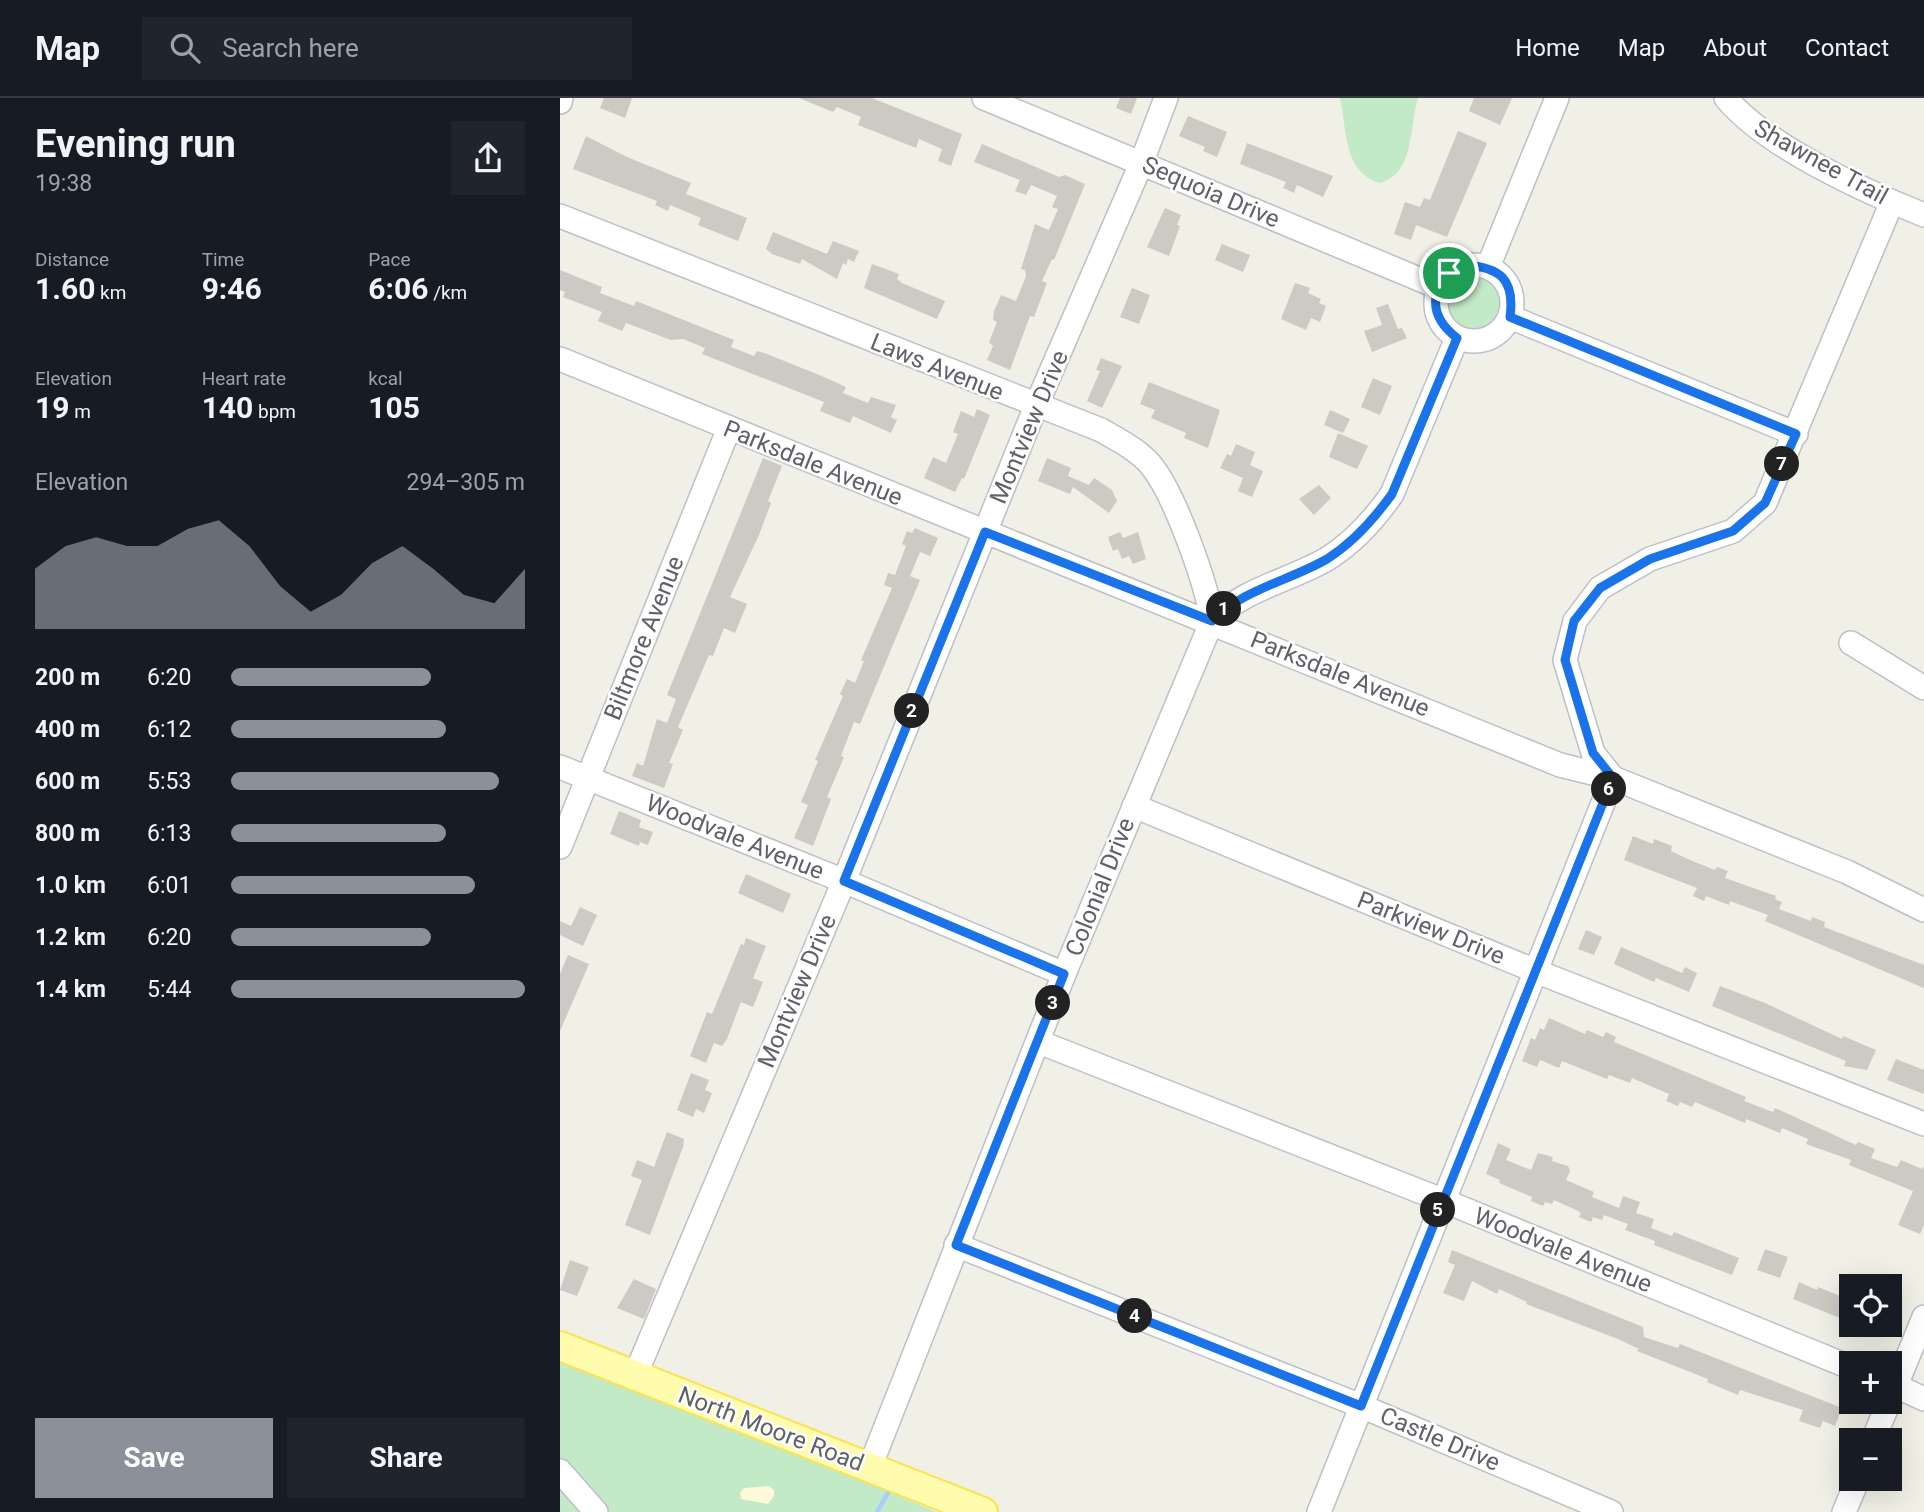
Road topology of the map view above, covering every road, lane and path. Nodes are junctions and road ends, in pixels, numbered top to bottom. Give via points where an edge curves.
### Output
1 (984, 98) edge
2 (1166, 98) edge
3 (1557, 98) edge
4 (1726, 98) edge
5 (1141, 163) junction
6 (1892, 202) junction
7 (1924, 215) edge
8 (560, 216) edge
9 (1488, 267) junction
10 (1438, 287) junction
11 (1510, 317) junction
12 (1457, 338) junction
13 (560, 359) edge
14 (1036, 406) junction
15 (729, 428) junction
16 (1796, 434) junction
17 (985, 532) junction
18 (1212, 621) junction
19 (1851, 643) dead end
20 (1924, 688) edge
21 (560, 766) edge
22 (588, 777) junction
23 (1613, 778) junction
24 (1134, 806) junction
25 (560, 847) edge
26 (844, 881) junction
27 (1921, 905) edge
28 (1538, 972) junction
29 (1064, 974) junction
30 (1039, 1041) junction
31 (1924, 1124) edge
32 (1442, 1200) junction
33 (956, 1245) junction
34 (1924, 1317) edge
35 (560, 1346) edge
36 (1839, 1363) edge
37 (1902, 1368) edge
38 (635, 1378) junction
39 (1902, 1395) edge
40 (1924, 1399) edge
41 (1361, 1406) junction
42 (870, 1467) junction
43 (560, 1471) edge
44 (1853, 1491) edge
45 (596, 1512) edge
46 (983, 1512) edge
47 (1319, 1512) edge
48 (1611, 1512) edge
49 (1844, 1512) edge

1 - 5 street, Sequoia Drive
2 - 5 street, Montview Drive
3 - 9 street
4 - 6 street, Shawnee Trail via 1744,119
5 - 10 street, Sequoia Drive
5 - 14 street, Montview Drive
6 - 7 street, Shawnee Trail
6 - 16 street
8 - 14 street, Laws Avenue
9 - 10 street via 1464,265 1449,273
9 - 11 street via 1505,280 1512,298
10 - 12 street via 1435,306 1444,328
11 - 12 street via 1497,334 1476,342
11 - 16 street
12 - 18 street via 1392,494 1376,516 1351,542 1325,559 1228,605
13 - 15 street, Parksdale Avenue
14 - 17 street, Montview Drive
14 - 18 street, Laws Avenue via 1101,430 1150,464 1165,488 1208,591
15 - 17 street, Parksdale Avenue
15 - 22 street, Biltmore Avenue
16 - 23 street via 1765,503 1733,531 1650,559 1600,588 1574,621 1565,660 1593,753
17 - 18 street, Parksdale Avenue
17 - 26 street, Montview Drive
18 - 23 street, Parksdale Avenue via 1560,765
18 - 24 street, Colonial Drive
19 - 20 street
21 - 22 street, Woodvale Avenue
22 - 25 street, Biltmore Avenue
22 - 26 street, Woodvale Avenue
23 - 27 street, Parksdale Avenue
23 - 28 street
24 - 28 street, Parkview Drive
24 - 29 street, Colonial Drive
26 - 29 street, Woodvale Avenue
26 - 38 street, Montview Drive
28 - 31 street, Parkview Drive
28 - 32 street
29 - 30 street, Colonial Drive
30 - 32 street, Woodvale Avenue
30 - 33 street, Colonial Drive
32 - 36 street, Woodvale Avenue
32 - 41 street
33 - 41 street, Castle Drive
33 - 42 street, Colonial Drive
34 - 37 street
35 - 38 main road, North Moore Road
38 - 42 main road, North Moore Road
39 - 40 street
41 - 47 street
41 - 48 street, Castle Drive
42 - 46 main road, North Moore Road
43 - 45 street
44 - 49 street

